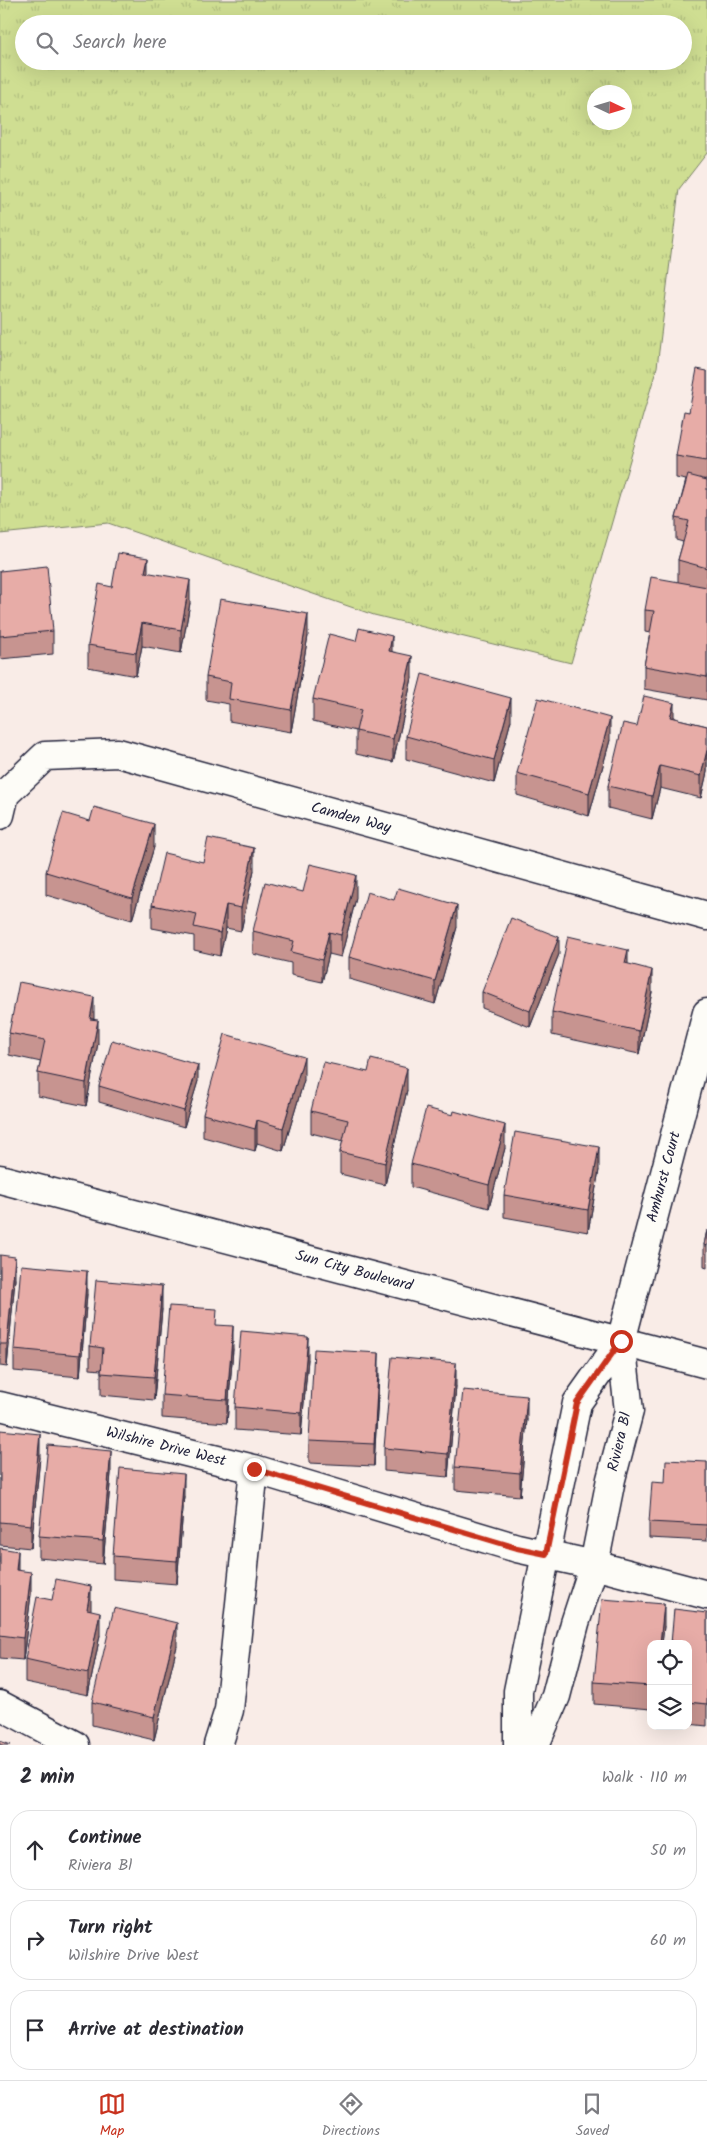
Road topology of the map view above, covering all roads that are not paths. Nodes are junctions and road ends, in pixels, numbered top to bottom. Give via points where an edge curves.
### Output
1 (3, 804) edge
2 (707, 916) edge
3 (707, 1013) edge
4 (0, 1179) edge
5 (621, 1341) junction
6 (707, 1364) edge
7 (0, 1406) edge
8 (254, 1469) junction
9 (546, 1554) junction
10 (594, 1565) junction
11 (707, 1595) edge
12 (0, 1705) edge
13 (75, 1745) edge
14 (218, 1745) edge
15 (518, 1745) edge
16 (535, 1745) edge

1 - 2 street, Camden Way via 45,756 118,753
3 - 5 street, Amhurst Court
4 - 5 street, Sun City Boulevard
5 - 6 street, Sun City Boulevard
5 - 9 street via 577,1403
5 - 10 street, Riviera Bl via 629,1411
7 - 8 street, Wilshire Drive West
8 - 9 street, Wilshire Drive West
8 - 14 street via 229,1710
9 - 10 street, Wilshire Drive West
9 - 15 street via 518,1691
10 - 11 street, Wilshire Drive West
10 - 16 street, Riviera Bl via 556,1696
12 - 13 street

